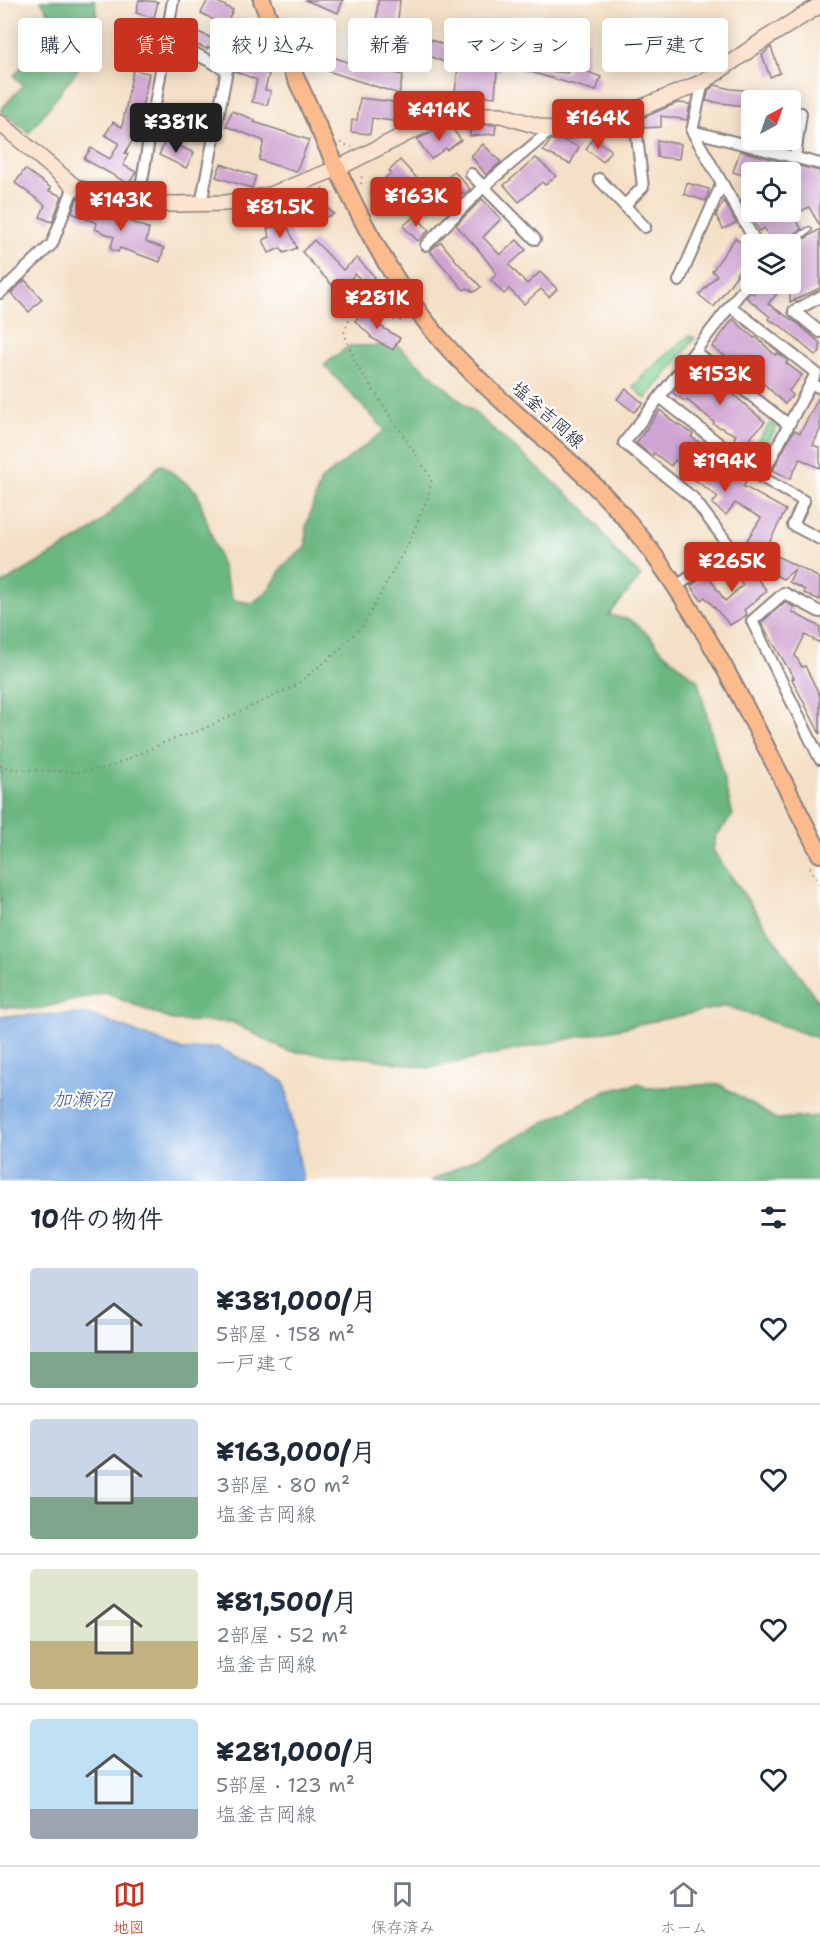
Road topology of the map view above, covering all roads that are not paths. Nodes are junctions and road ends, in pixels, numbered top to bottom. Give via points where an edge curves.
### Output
1 (173, 0) edge
2 (262, 0) edge
3 (820, 5) edge
4 (170, 18) edge
5 (198, 55) edge
6 (161, 72) edge
7 (703, 82) junction
8 (634, 111) junction
9 (0, 123) edge
10 (551, 130) junction
11 (692, 131) junction
12 (796, 150) edge
13 (795, 157) junction
14 (820, 164) edge
15 (338, 168) junction
16 (471, 174) dead end
17 (598, 179) dead end
18 (722, 183) junction
19 (74, 186) junction
20 (483, 187) junction
21 (138, 204) junction
22 (201, 204) junction
23 (624, 206) junction
24 (645, 227) dead end
25 (809, 230) dead end
26 (751, 234) edge
27 (801, 235) edge
28 (535, 239) dead end
29 (426, 245) dead end
30 (676, 258) dead end
31 (687, 263) junction
32 (679, 281) dead end
33 (741, 292) edge
34 (0, 293) edge
35 (820, 297) edge
36 (730, 306) junction
37 (820, 332) edge
38 (695, 352) junction
39 (817, 378) edge
40 (660, 397) junction
41 (788, 423) junction
42 (761, 477) junction
43 (820, 538) edge
44 (677, 586) junction
45 (820, 612) edge
46 (820, 759) edge
47 (817, 859) edge

1 - 4 street
2 - 15 main road, 塩釜吉岡線
3 - 7 street
5 - 22 street via 227,70
6 - 21 street
7 - 8 street
7 - 11 street
8 - 10 street via 599,125
8 - 23 street via 643,187
9 - 19 street
10 - 15 street via 501,115 464,115 429,123
10 - 20 street
11 - 13 street
11 - 18 street
12 - 13 street
13 - 14 street
15 - 22 street via 270,195
15 - 44 main road, 塩釜吉岡線 via 413,318 604,495
16 - 20 street
17 - 23 street
18 - 26 street
18 - 31 street
19 - 21 street via 123,203
19 - 34 street via 52,244
20 - 28 street
20 - 29 street
21 - 22 street
23 - 24 street
25 - 27 lane
30 - 31 street
31 - 32 street
33 - 36 street
35 - 37 street via 794,311
36 - 38 street
36 - 39 street
38 - 40 street
38 - 41 street
39 - 41 street
40 - 42 street
40 - 44 street via 624,443 693,498 731,548
41 - 42 street
42 - 43 street via 804,501 794,525
44 - 47 main road, 塩釜吉岡線 via 728,675
45 - 46 street via 783,593 752,621

